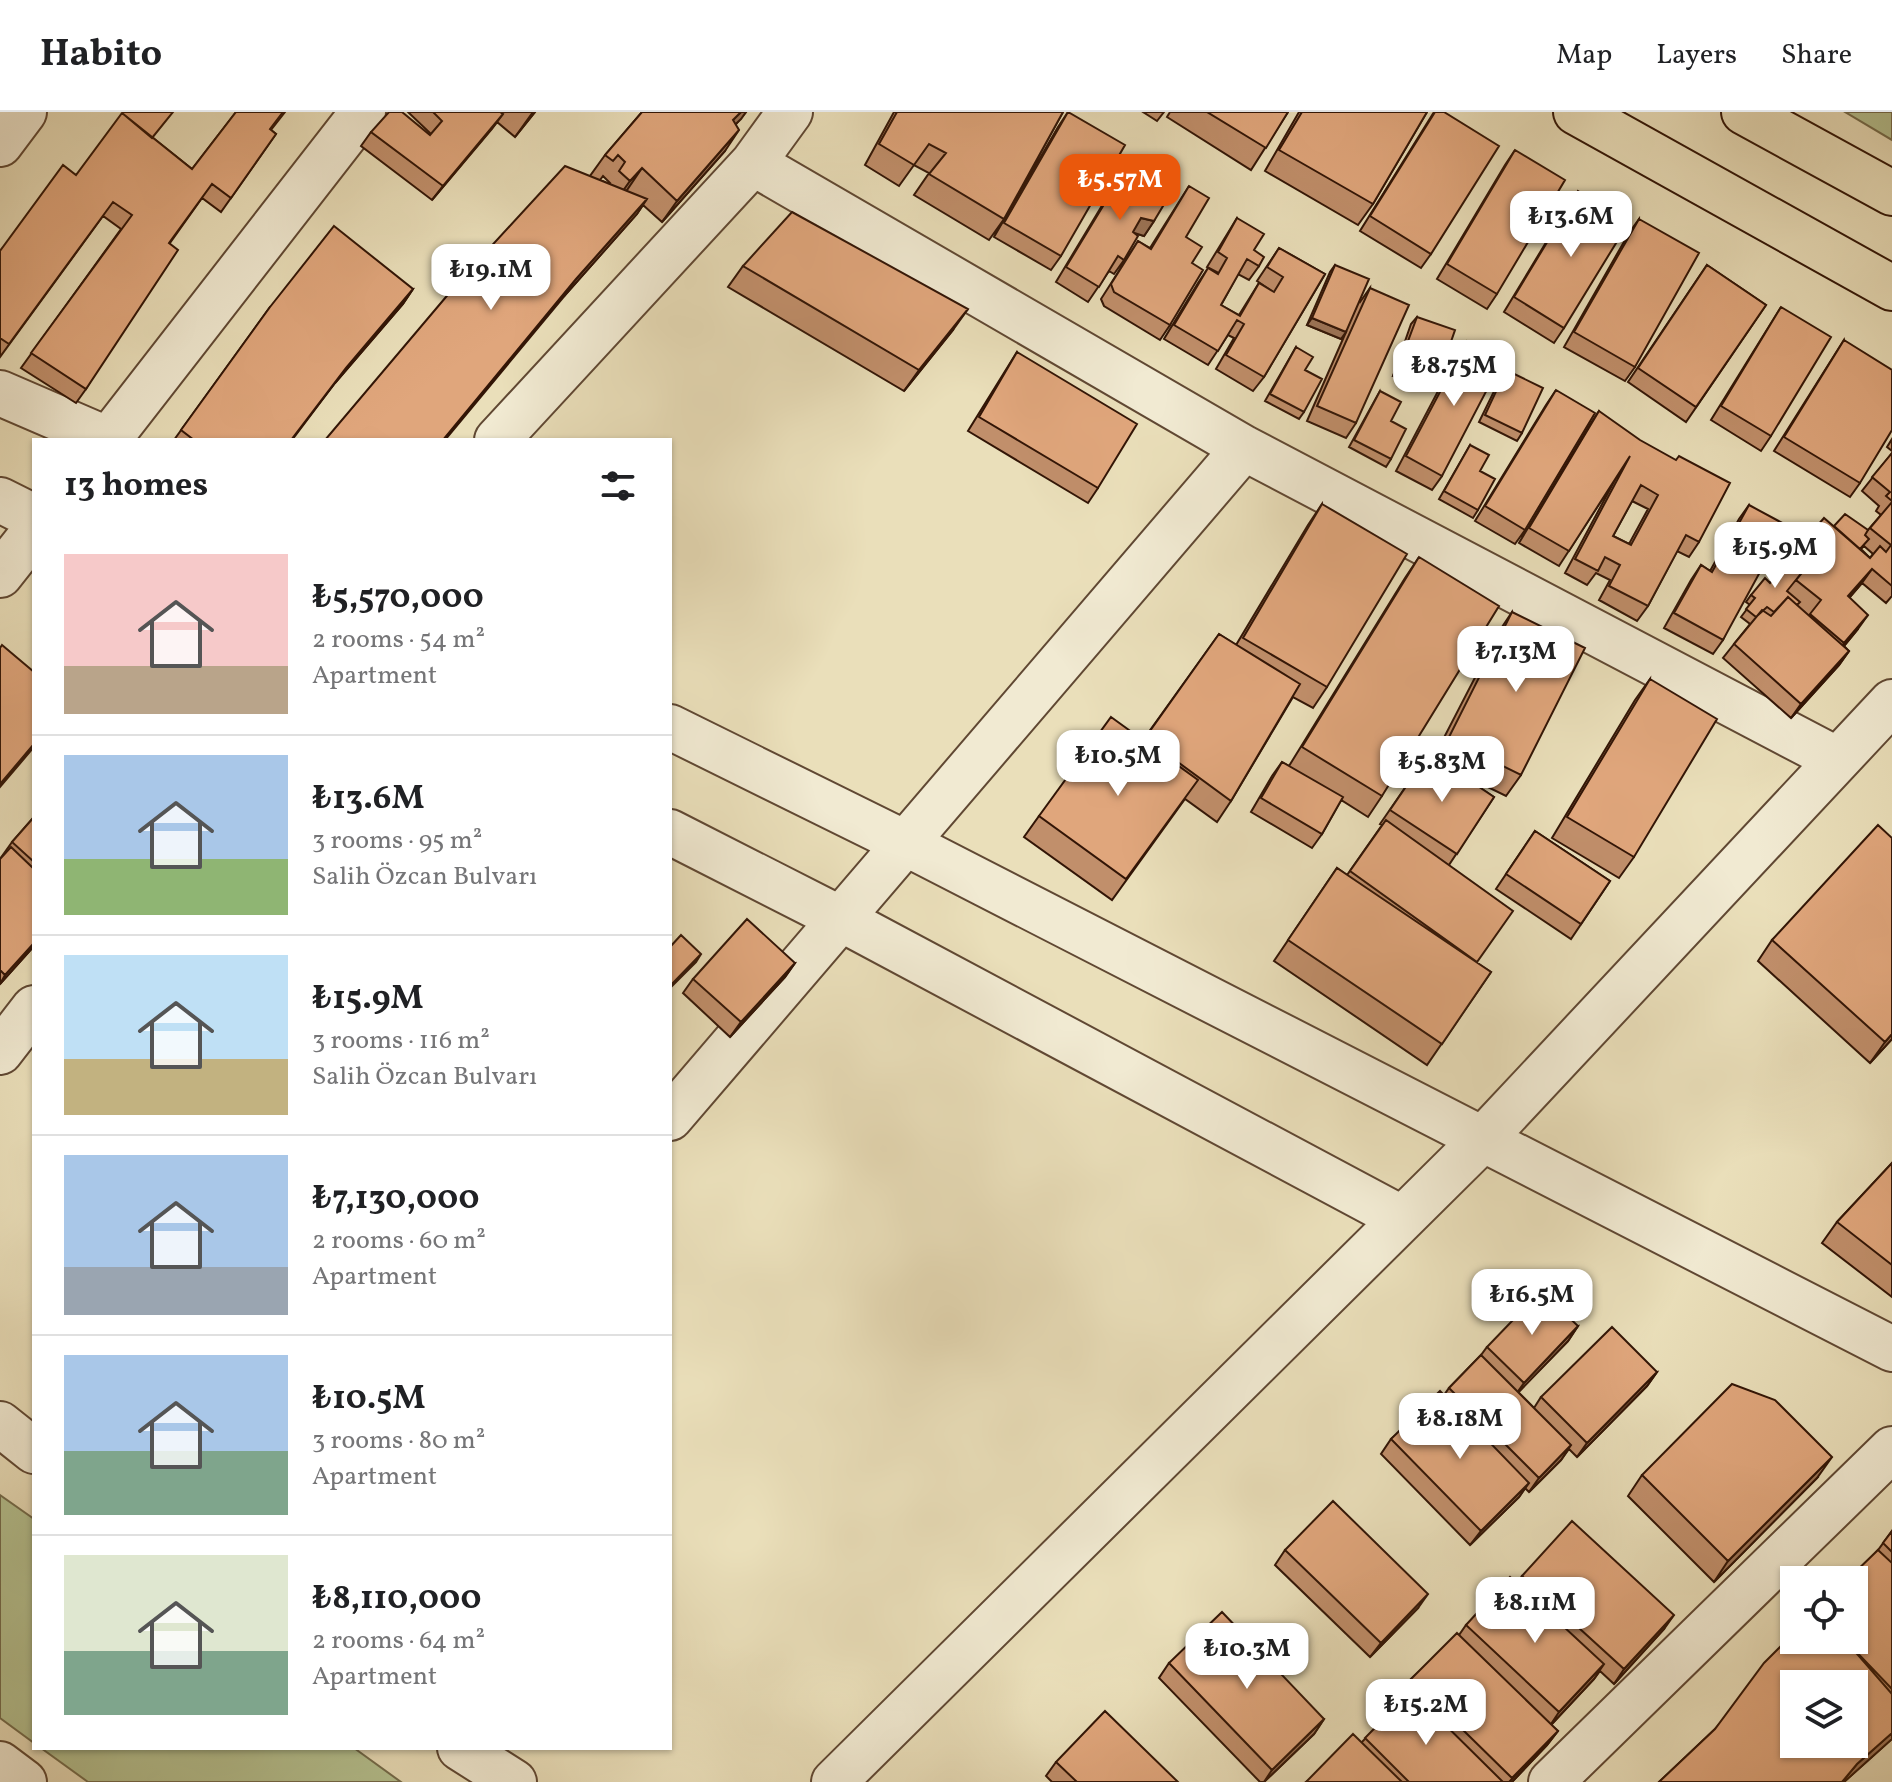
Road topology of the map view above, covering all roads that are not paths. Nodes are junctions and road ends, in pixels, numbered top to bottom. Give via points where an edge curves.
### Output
1 (24, 112) edge
2 (363, 112) edge
3 (790, 112) edge
4 (1576, 112) edge
5 (1744, 112) edge
6 (0, 144) edge
7 (753, 163) junction
8 (1892, 193) edge
9 (1892, 288) edge
10 (0, 393) edge
11 (104, 438) edge
12 (111, 438) edge
13 (499, 438) edge
14 (1244, 448) junction
15 (0, 500) edge
16 (32, 516) edge
17 (32, 535) edge
18 (0, 575) edge
19 (1892, 702) edge
20 (672, 728) edge
21 (1836, 759) junction
22 (672, 833) edge
23 (905, 843) junction
24 (841, 919) junction
25 (32, 1011) edge
26 (0, 1052) edge
27 (672, 1116) edge
28 (1482, 1140) junction
29 (1401, 1218) junction
30 (1892, 1349) edge
31 (0, 1424) edge
32 (32, 1449) edge
33 (1892, 1449) edge
34 (463, 1750) edge
35 (0, 1764) edge
36 (24, 1782) edge
37 (514, 1782) edge
38 (834, 1782) edge
39 (1551, 1782) edge

1 - 6 street
2 - 12 street
3 - 7 street
4 - 9 main road
5 - 8 main road
7 - 13 street
7 - 14 street
10 - 11 street
14 - 21 street
14 - 23 street
15 - 16 street
17 - 18 street
19 - 21 street
20 - 23 street
21 - 28 street
22 - 24 street
23 - 24 street
23 - 28 street
24 - 27 street
24 - 29 street
25 - 26 street
28 - 29 street
28 - 30 street
29 - 38 street
31 - 32 street
33 - 39 street
34 - 37 street
35 - 36 street

